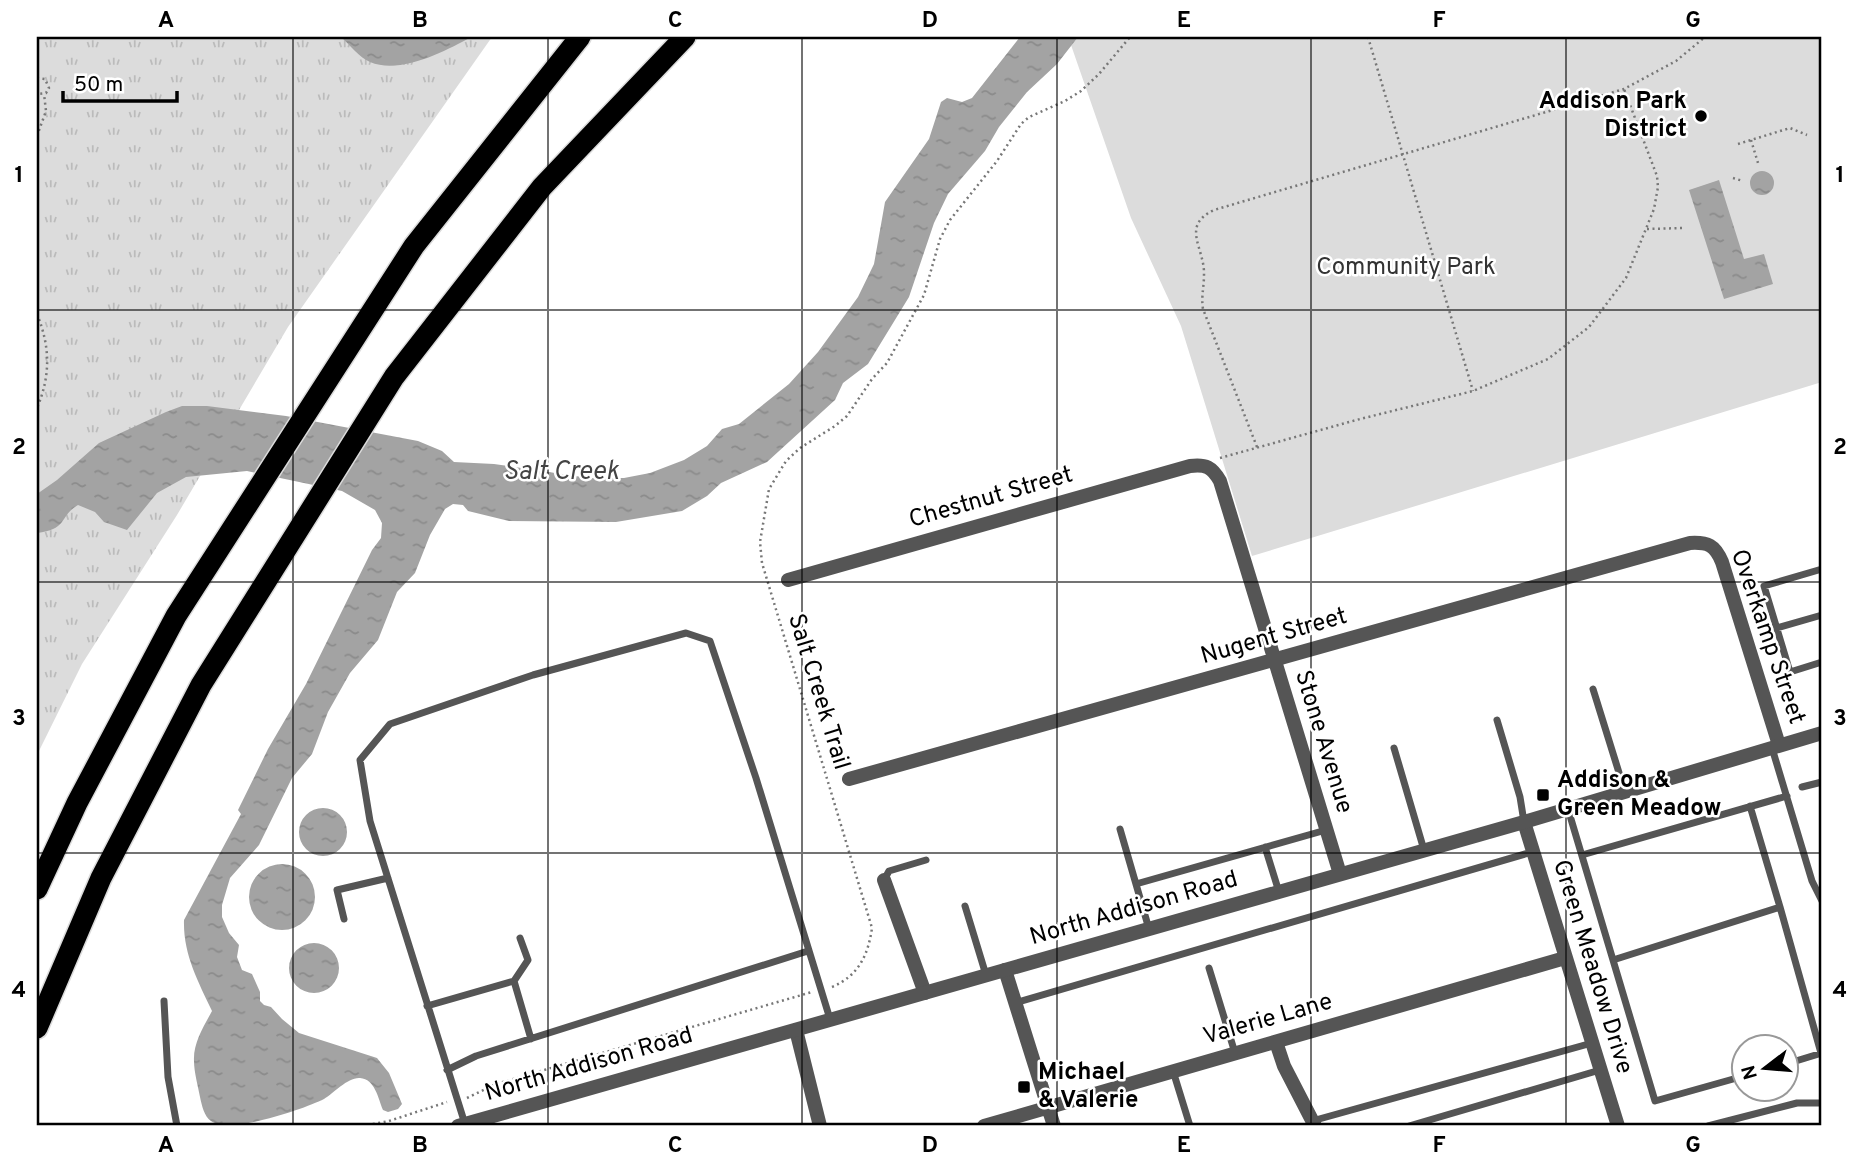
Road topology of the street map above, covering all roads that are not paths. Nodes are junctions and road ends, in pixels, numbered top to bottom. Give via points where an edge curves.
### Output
1 (580, 37) edge
2 (685, 37) edge
3 (1208, 466) joint
4 (1710, 544) joint
5 (1822, 569) edge
6 (788, 580) dead end
7 (1822, 615) edge
8 (1777, 628) junction
9 (1275, 661) junction
10 (1822, 662) edge
11 (1593, 689) dead end
12 (1497, 720) dead end
13 (1822, 733) edge
14 (1776, 746) junction
15 (1394, 748) dead end
16 (849, 779) dead end
17 (1822, 782) edge
18 (1802, 788) dead end
19 (1625, 792) junction
20 (1787, 796) junction
21 (1750, 806) junction
22 (1568, 809) junction
23 (1524, 822) junction
24 (1120, 829) dead end
25 (1327, 830) junction
26 (1265, 847) junction
27 (1424, 850) junction
28 (1532, 852) junction
29 (1582, 855) junction
30 (926, 860) dead end
31 (1340, 874) junction
32 (388, 877) junction
33 (884, 880) joint
34 (1136, 884) junction
35 (37, 889) edge
36 (1279, 892) junction
37 (1822, 901) edge
38 (965, 906) dead end
39 (1780, 907) junction
40 (344, 919) dead end
41 (1149, 929) junction
42 (520, 938) dead end
43 (808, 951) junction
44 (1565, 958) junction
45 (1613, 960) junction
46 (1209, 968) dead end
47 (1005, 970) junction
48 (986, 975) junction
49 (514, 981) junction
50 (925, 993) junction
51 (164, 1000) dead end
52 (1015, 1003) junction
53 (427, 1006) junction
54 (831, 1020) junction
55 (37, 1028) edge
56 (796, 1030) junction
57 (531, 1039) junction
58 (1276, 1042) junction
59 (1592, 1043) junction
60 (1235, 1053) junction
61 (1822, 1053) edge
62 (1800, 1060) edge
63 (447, 1070) junction
64 (1601, 1070) junction
65 (1173, 1071) junction
66 (1730, 1080) edge
67 (1822, 1103) edge
68 (1048, 1108) junction
69 (1743, 1117) junction
70 (1313, 1124) edge
71 (461, 1125) edge
72 (177, 1126) edge
73 (820, 1126) edge
74 (984, 1126) edge
75 (1054, 1126) edge
76 (1190, 1126) edge
77 (1409, 1126) edge
78 (1618, 1126) edge
79 (1708, 1126) edge
80 (1746, 1126) edge

1 - 35 highway via 414,246 176,616
2 - 55 highway via 542,187 394,377 201,685 101,878
3 - 6 street, Chestnut Street via 1190,466
3 - 9 street, Stone Avenue via 1220,481
4 - 9 street, Nugent Street via 1690,543
4 - 14 street, Overkamp Street via 1722,562
5 - 8 lane via 1764,586
7 - 8 lane
8 - 10 lane via 1790,672
9 - 16 street, Nugent Street
9 - 25 street, Stone Avenue
11 - 19 lane
12 - 23 lane
13 - 14 street, North Addison Road
14 - 19 street, North Addison Road
14 - 20 lane
15 - 27 lane
17 - 18 lane
19 - 22 street, North Addison Road
20 - 21 lane
20 - 37 lane
21 - 29 lane
21 - 39 lane
22 - 23 street, North Addison Road
22 - 29 lane
23 - 27 street, North Addison Road
23 - 28 street, Green Meadow Drive
24 - 34 lane
25 - 26 lane
25 - 31 street, Stone Avenue
26 - 34 lane
26 - 36 lane
27 - 31 street, North Addison Road
28 - 44 street, Green Meadow Drive
28 - 52 lane
29 - 45 lane
30 - 33 lane via 889,871
31 - 36 street, North Addison Road
32 - 40 lane via 337,890
32 - 43 lane via 370,821 360,760 390,724 533,675 686,633 710,641
32 - 53 lane
33 - 50 street
34 - 41 lane
36 - 41 street, North Addison Road
38 - 48 lane
39 - 45 lane
39 - 61 lane
41 - 47 street, North Addison Road
42 - 49 lane via 528,960
43 - 54 lane
43 - 57 lane
44 - 58 street, Valerie Lane
44 - 59 street, Green Meadow Drive
45 - 66 lane via 1656,1101
46 - 60 lane
47 - 48 street, North Addison Road
47 - 52 street
48 - 50 street, North Addison Road
49 - 53 lane
49 - 57 lane
50 - 54 street, North Addison Road
51 - 72 lane via 168,1077
52 - 68 street
53 - 63 lane
54 - 56 street, North Addison Road
56 - 71 street, North Addison Road
56 - 73 street
57 - 63 lane
58 - 60 street, Valerie Lane
58 - 70 street
59 - 64 street, Green Meadow Drive
59 - 70 lane
60 - 65 street, Valerie Lane
61 - 62 lane
63 - 71 lane
64 - 77 lane
64 - 78 street, Green Meadow Drive
65 - 68 street, Valerie Lane
65 - 76 lane
67 - 69 lane via 1797,1103
68 - 74 street, Valerie Lane
68 - 75 street
69 - 79 lane
69 - 80 lane

